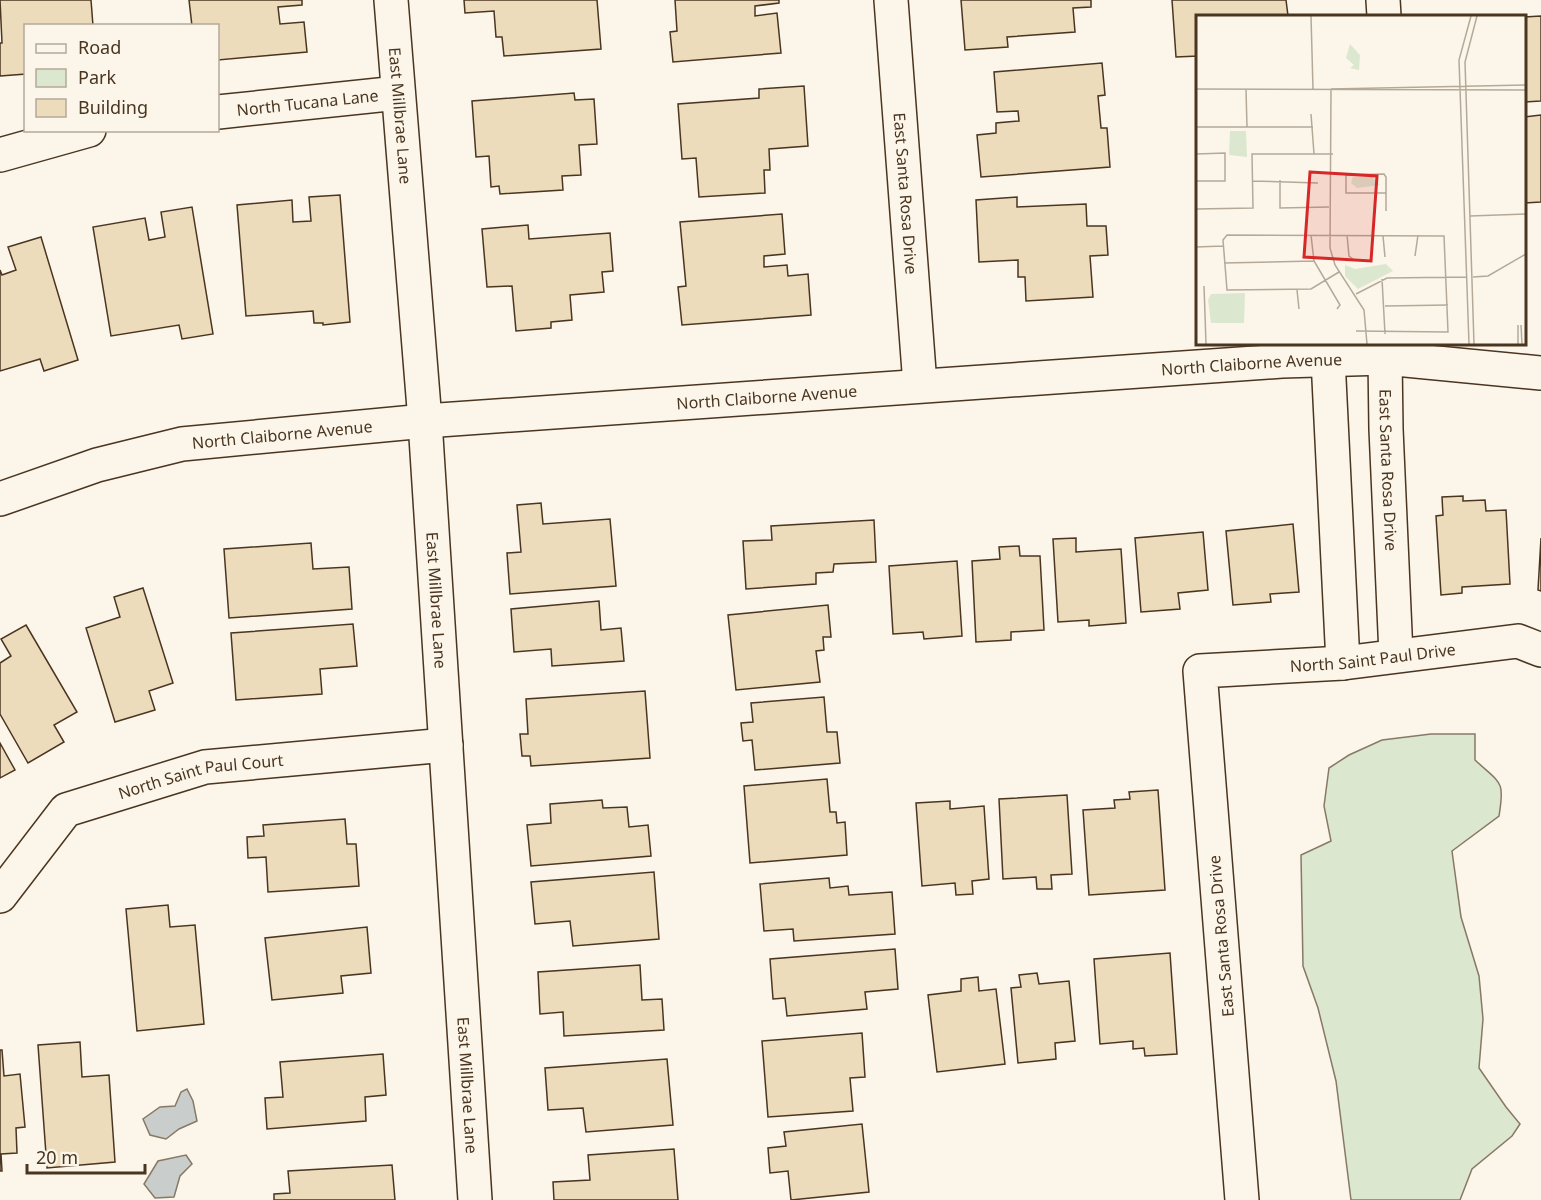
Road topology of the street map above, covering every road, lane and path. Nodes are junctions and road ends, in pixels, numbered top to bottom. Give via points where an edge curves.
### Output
1 (391, 0) edge
2 (891, 0) edge
3 (1383, 0) edge
4 (1384, 15) edge
5 (398, 93) junction
6 (219, 112) edge
7 (82, 132) edge
8 (0, 155) edge
9 (1385, 358) junction
10 (1328, 359) junction
11 (1541, 373) edge
12 (920, 386) junction
13 (425, 421) junction
14 (0, 499) edge
15 (1541, 650) edge
16 (1396, 655) junction
17 (1343, 663) junction
18 (1200, 671) joint
19 (446, 746) junction
20 (0, 896) edge
21 (475, 1200) edge
22 (1242, 1200) edge

1 - 5 street, East Millbrae Lane
2 - 12 street, East Santa Rosa Drive
3 - 4 street
5 - 6 street, North Tucana Lane
5 - 13 street, East Millbrae Lane
7 - 8 street
9 - 10 street, North Claiborne Avenue
9 - 11 street, North Claiborne Avenue
9 - 16 street, East Santa Rosa Drive
10 - 12 street, North Claiborne Avenue
10 - 17 street
12 - 13 street, North Claiborne Avenue
13 - 14 street, North Claiborne Avenue via 182,444 97,465
13 - 19 street, East Millbrae Lane
15 - 16 street, North Saint Paul Drive via 1518,640
16 - 17 street, North Saint Paul Drive
17 - 18 street, North Saint Paul Drive
18 - 22 street, East Santa Rosa Drive
19 - 20 street, North Saint Paul Court via 205,767 66,810
19 - 21 street, East Millbrae Lane

